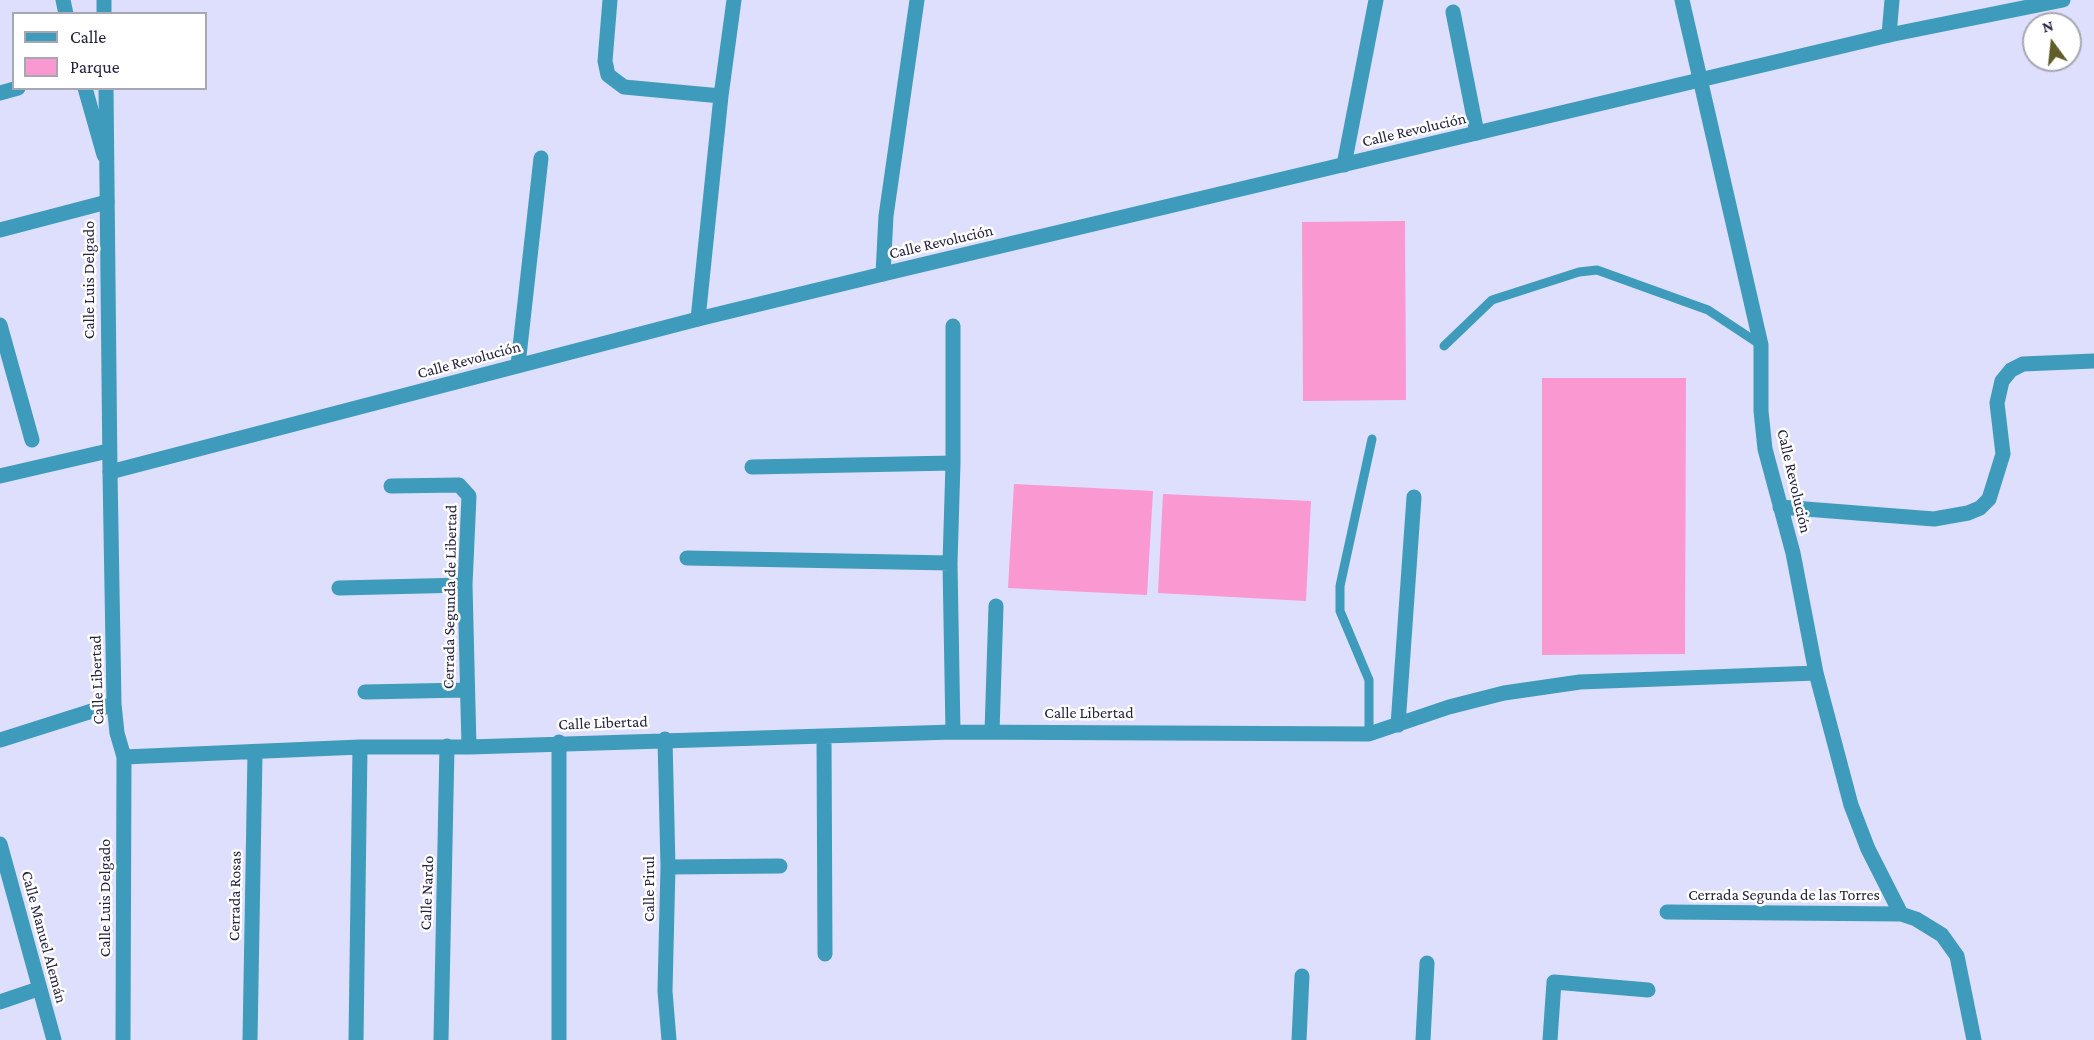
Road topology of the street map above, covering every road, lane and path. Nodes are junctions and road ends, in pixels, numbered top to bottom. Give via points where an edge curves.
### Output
1 (610, 0) edge
2 (734, 0) edge
3 (917, 0) edge
4 (1376, 0) edge
5 (1682, 0) edge
6 (1892, 0) edge
7 (2063, 0) edge
8 (1453, 12) dead end
9 (1889, 35) junction
10 (1699, 80) junction
11 (86, 90) edge
12 (106, 90) edge
13 (721, 96) junction
14 (1477, 133) junction
15 (541, 158) dead end
16 (1344, 165) junction
17 (108, 170) junction
18 (107, 202) junction
19 (0, 230) edge
20 (883, 274) junction
21 (698, 319) junction
22 (0, 325) edge
23 (953, 326) dead end
24 (1761, 345) junction
25 (1444, 346) dead end
26 (2094, 361) edge
27 (518, 365) junction
28 (1372, 439) dead end
29 (32, 440) dead end
30 (108, 451) junction
31 (953, 463) junction
32 (752, 468) dead end
33 (110, 472) junction
34 (0, 476) edge
35 (391, 486) dead end
36 (1414, 497) dead end
37 (1780, 507) junction
38 (687, 558) dead end
39 (950, 563) junction
40 (465, 585) junction
41 (339, 588) dead end
42 (996, 606) dead end
43 (1816, 673) junction
44 (466, 690) junction
45 (365, 692) dead end
46 (114, 704) junction
47 (1398, 725) junction
48 (953, 732) junction
49 (992, 732) junction
50 (1369, 734) junction
51 (824, 736) junction
52 (665, 739) junction
53 (0, 740) edge
54 (560, 742) junction
55 (447, 746) junction
56 (360, 747) junction
57 (470, 747) junction
58 (255, 753) junction
59 (124, 757) junction
60 (0, 844) edge
61 (780, 866) dead end
62 (668, 867) junction
63 (1667, 912) dead end
64 (1901, 914) junction
65 (825, 954) dead end
66 (1427, 963) dead end
67 (1302, 976) dead end
68 (38, 989) junction
69 (1648, 990) dead end
70 (0, 1002) edge
71 (54, 1040) edge
72 (123, 1040) edge
73 (250, 1040) edge
74 (356, 1040) edge
75 (441, 1040) edge
76 (559, 1040) edge
77 (669, 1040) edge
78 (1299, 1040) edge
79 (1423, 1040) edge
80 (1550, 1040) edge
81 (1974, 1040) edge

1 - 13 street via 604,61 608,75 624,87
2 - 13 street
3 - 20 street via 886,216
4 - 16 street
5 - 10 street
6 - 9 street
7 - 9 street
8 - 14 street
9 - 10 street
10 - 14 street, Calle Revolución
10 - 24 street, Calle Revolución
11 - 17 street
12 - 17 street, Calle Luis Delgado
13 - 21 street
14 - 16 street, Calle Revolución
15 - 27 street
16 - 20 street, Calle Revolución
17 - 18 street, Calle Luis Delgado
18 - 19 street
18 - 30 street, Calle Luis Delgado
20 - 21 street, Calle Revolución
21 - 27 street, Calle Revolución
22 - 29 street
23 - 31 street
24 - 25 lane via 1708,310 1597,270 1579,272 1492,300
24 - 37 street, Calle Revolución via 1765,449
26 - 37 street via 2023,364 2011,370 1998,391 1996,403 2003,454 1998,477 1989,500 1980,508 1934,519
27 - 33 street, Calle Revolución
28 - 50 lane via 1340,586 1341,611 1369,680
30 - 33 street, Calle Luis Delgado
30 - 34 street
31 - 32 street
31 - 39 street
33 - 46 street, Calle Libertad
35 - 40 street, Cerrada Segunda de Libertad via 459,485 466,490 469,496
36 - 47 street
37 - 43 street, Calle Revolución
38 - 39 street
39 - 48 street
40 - 41 street
40 - 44 street, Cerrada Segunda de Libertad
42 - 49 street
43 - 47 street via 1580,682 1504,693 1449,706
43 - 64 street, Calle Revolución via 1851,805
44 - 45 street
44 - 57 street, Cerrada Segunda de Libertad
46 - 53 street
46 - 59 street, Calle Libertad
47 - 50 street
48 - 49 street, Calle Libertad
48 - 51 street, Calle Libertad
49 - 50 street, Calle Libertad
51 - 52 street, Calle Libertad
51 - 65 street
52 - 54 street, Calle Libertad
52 - 62 street, Calle Pirul
54 - 57 street, Calle Libertad
54 - 76 street
55 - 56 street, Calle Libertad
55 - 57 street, Calle Libertad
55 - 75 street, Calle Nardo
56 - 58 street, Calle Libertad
56 - 74 street
58 - 59 street, Calle Libertad
58 - 73 street, Cerrada Rosas
59 - 72 street, Calle Luis Delgado
60 - 68 street, Calle Manuel Alemán
61 - 62 street
62 - 77 street, Calle Pirul via 665,991
63 - 64 street, Cerrada Segunda de las Torres
64 - 81 street via 1942,935 1957,956
66 - 79 street
67 - 78 street
68 - 70 street
68 - 71 street, Calle Manuel Alemán
69 - 80 street via 1554,982

